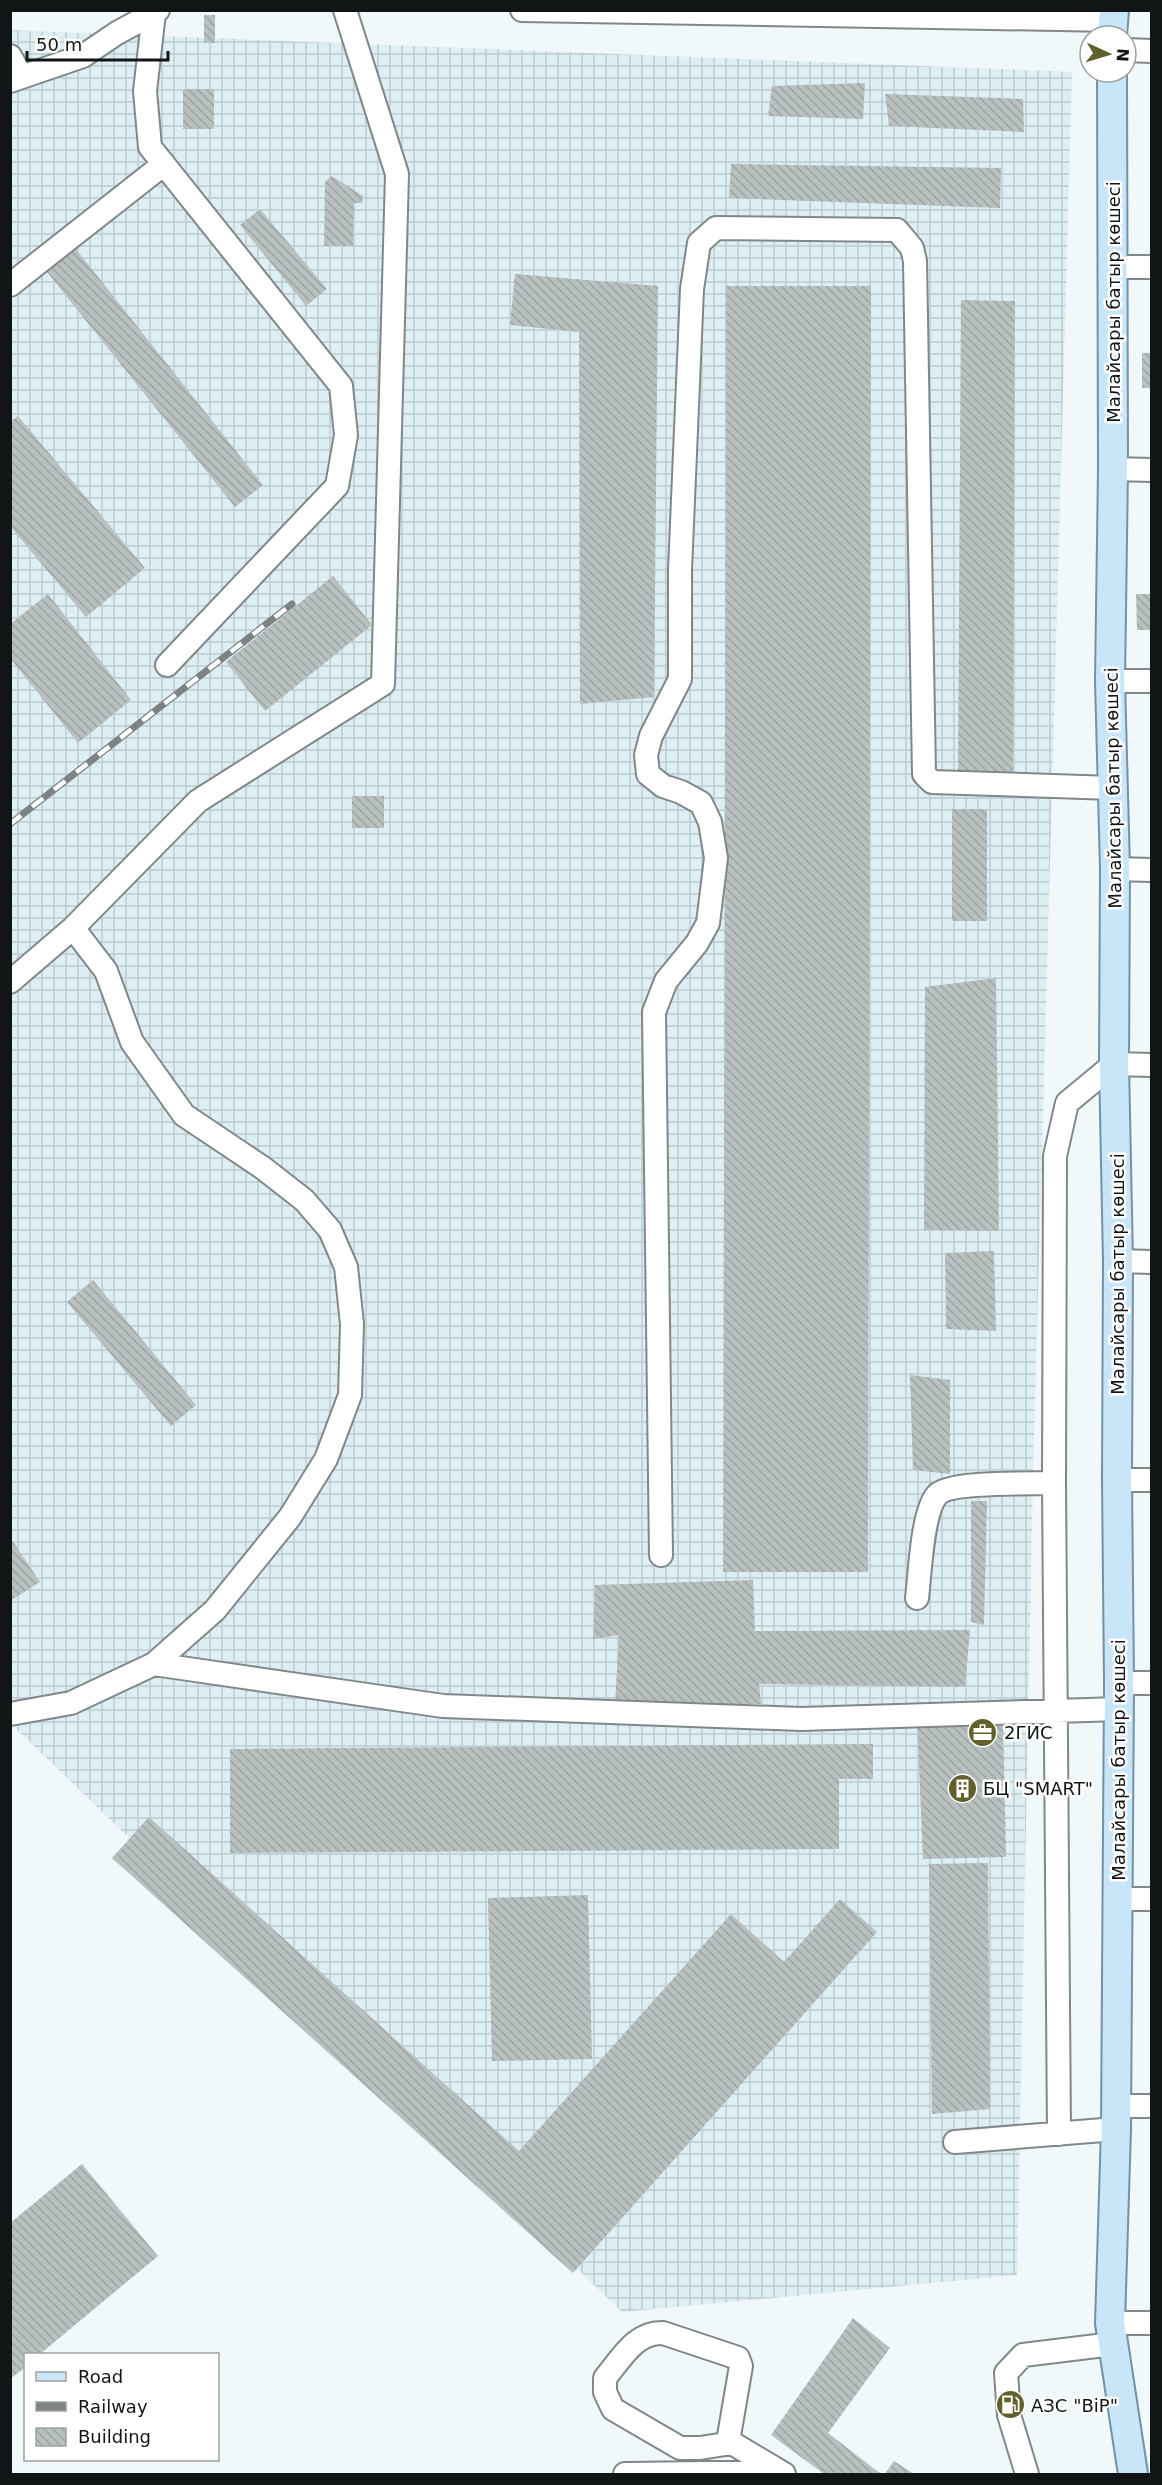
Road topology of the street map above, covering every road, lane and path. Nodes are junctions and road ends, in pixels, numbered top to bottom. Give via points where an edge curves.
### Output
1 (345, 10) edge
2 (522, 10) edge
3 (156, 12) edge
4 (1113, 22) edge
5 (10, 56) edge
6 (16, 79) edge
7 (1112, 84) edge
8 (164, 164) junction
9 (1113, 267) junction
10 (1152, 267) edge
11 (10, 285) edge
12 (1113, 469) junction
13 (1152, 470) edge
14 (167, 665) dead end
15 (1110, 681) junction
16 (1152, 681) edge
17 (1113, 788) junction
18 (1115, 869) junction
19 (1152, 870) edge
20 (73, 928) junction
21 (10, 982) edge
22 (1114, 1064) junction
23 (1152, 1065) edge
24 (1118, 1261) junction
25 (1152, 1262) edge
26 (1117, 1480) junction
27 (1152, 1480) edge
28 (1054, 1483) junction
29 (661, 1555) dead end
30 (917, 1598) dead end
31 (154, 1664) junction
32 (1152, 1683) edge
33 (1119, 1696) junction
34 (1056, 1710) junction
35 (10, 1714) edge
36 (1118, 1899) junction
37 (1152, 1899) edge
38 (1152, 2106) edge
39 (1116, 2118) junction
40 (1059, 2134) junction
41 (955, 2142) dead end
42 (1152, 2323) edge
43 (1112, 2334) junction
44 (732, 2443) junction
45 (781, 2473) edge
46 (626, 2475) edge
47 (1027, 2475) edge
48 (1133, 2475) edge

1 - 20 street via 397,174 383,684 198,801
2 - 4 street
3 - 6 street via 83,56
3 - 8 street via 145,91 150,147
5 - 6 street
7 - 9 main road, Малайсары батыр көшесі
8 - 11 street
8 - 14 street via 341,386 346,435 337,486
9 - 10 street
9 - 12 main road, Малайсары батыр көшесі
12 - 13 street
12 - 15 main road, Малайсары батыр көшесі
15 - 16 street
15 - 17 main road, Малайсары батыр көшесі
17 - 18 main road, Малайсары батыр көшесі
17 - 29 street via 932,782 924,774 912,248 897,230 716,228 699,243 692,289 680,570 680,679 651,736 646,755 648,774 663,786 701,803 710,822 716,858 708,923 666,981 654,1011
18 - 19 street
18 - 22 main road, Малайсары батыр көшесі
20 - 21 street
20 - 31 street via 106,971 132,1042 184,1115 304,1200 330,1230 346,1267 352,1324 350,1395 326,1459 290,1517 215,1610
22 - 23 street
22 - 24 main road, Малайсары батыр көшесі
22 - 28 street via 1067,1103 1055,1156
24 - 25 street
24 - 26 main road, Малайсары батыр көшесі
26 - 27 street
26 - 33 main road, Малайсары батыр көшесі
28 - 30 street via 954,1486 938,1493 928,1512
28 - 34 street
31 - 34 street via 443,1706 801,1719
31 - 35 street via 71,1702
32 - 33 street
33 - 34 street
33 - 36 main road, Малайсары батыр көшесі
34 - 40 street
36 - 37 street
36 - 39 main road, Малайсары батыр көшесі
38 - 39 street
39 - 40 street
39 - 43 main road, Малайсары батыр көшесі
40 - 41 street
42 - 43 street
43 - 47 street via 1023,2355 1006,2373 1009,2415
43 - 48 main road, Малайсары батыр көшесі
44 - 44 street via 729,2427 741,2366 738,2358 651,2332 640,2337 605,2378 605,2392 613,2409 680,2448
44 - 45 street
45 - 46 street

